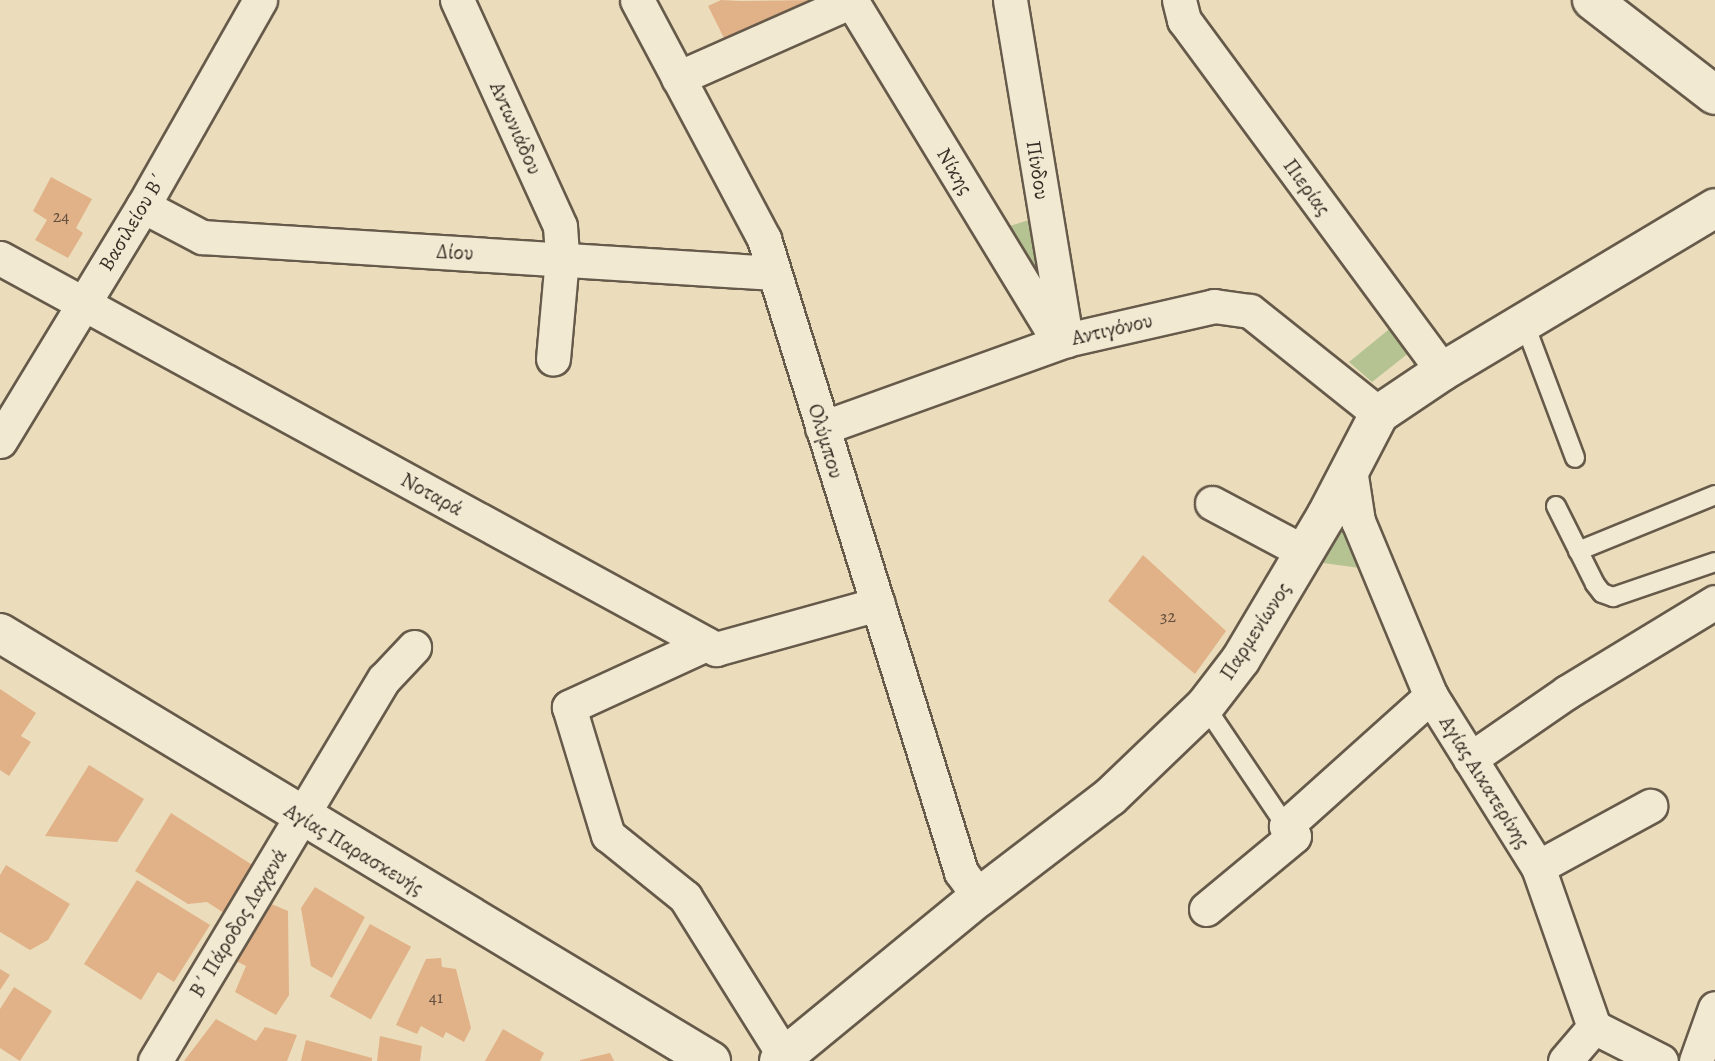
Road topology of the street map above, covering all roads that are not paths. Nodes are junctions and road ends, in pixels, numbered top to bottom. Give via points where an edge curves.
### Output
1 (260, 0) edge
2 (457, 0) edge
3 (637, 0) edge
4 (1010, 0) edge
5 (1179, 0) edge
6 (1592, 0) edge
7 (852, 1) edge
8 (678, 78) junction
9 (1715, 95) edge
10 (143, 206) junction
11 (1715, 208) edge
12 (0, 258) edge
13 (562, 258) junction
14 (774, 273) junction
15 (83, 303) junction
16 (1524, 322) junction
17 (1062, 341) junction
18 (553, 359) dead end
19 (1443, 371) junction
20 (1379, 414) junction
21 (822, 428) junction
22 (0, 441) edge
23 (1575, 458) dead end
24 (1350, 469) junction
25 (1715, 495) edge
26 (1212, 503) dead end
27 (1556, 506) dead end
28 (1578, 551) junction
29 (1304, 552) junction
30 (1715, 562) edge
31 (1715, 602) edge
32 (878, 604) junction
33 (0, 633) edge
34 (706, 643) junction
35 (414, 647) dead end
36 (1431, 696) junction
37 (1205, 706) junction
38 (1470, 759) junction
39 (1650, 806) dead end
40 (301, 817) junction
41 (1286, 826) junction
42 (1538, 867) junction
43 (979, 897) junction
44 (1206, 909) dead end
45 (1715, 1008) edge
46 (1594, 1027) junction
47 (782, 1059) edge
48 (155, 1061) edge
49 (711, 1061) edge
50 (1565, 1061) edge
51 (1661, 1061) edge
52 (1696, 1061) edge

1 - 10 street, Βασιλείου Β΄
2 - 13 street, Αντωνιάδου via 561,226
3 - 8 street, Ολύμπου
4 - 17 street, Πίνδου
5 - 19 street, Πιερίας via 1184,20
6 - 9 street
7 - 8 street
7 - 17 street, Νίκης
8 - 14 street, Ολύμπου via 764,239
10 - 13 street, Δίου via 202,237
10 - 15 street, Βασιλείου Β΄
11 - 16 street, Παρμενίωνος
12 - 15 street, Νοταρά
13 - 14 street, Δίου
13 - 18 street, Αντωνιάδου
14 - 21 street, Ολύμπου
15 - 22 street, Βασιλείου Β΄
15 - 34 street, Νοταρά
16 - 19 street, Παρμενίωνος
16 - 23 lane
17 - 20 street, Αντιγόνου via 1214,306 1250,311
17 - 21 street, Αντιγόνου
19 - 20 street, Παρμενίωνος
20 - 24 street, Παρμενίωνος
21 - 32 street, Ολύμπου
24 - 29 street, Παρμενίωνος
24 - 36 street, Αγίας Αικατερίνης via 1358,521
25 - 28 lane
26 - 29 street
27 - 28 lane
28 - 30 lane via 1595,584 1613,597
29 - 37 street, Παρμενίωνος via 1241,659
31 - 38 street via 1567,692
32 - 34 street, Νοταρά via 716,649
32 - 43 street, Ολύμπου via 961,872
33 - 40 street, Αγίας Παρασκευής
34 - 47 street via 569,707 608,835 685,897
35 - 40 street, Β΄ Πάροδος Λαχανά via 384,679
36 - 38 street, Αγίας Αικατερίνης
36 - 41 street
37 - 41 lane
37 - 43 street, Παρμενίωνος via 1110,797
38 - 42 street, Αγίας Αικατερίνης
39 - 42 street
40 - 48 street, Β΄ Πάροδος Λαχανά
40 - 49 street, Αγίας Παρασκευής
41 - 44 street via 1294,836
42 - 46 street, Αγίας Αικατερίνης
43 - 47 street, Παρμενίωνος
45 - 52 street
46 - 50 street
46 - 51 street

